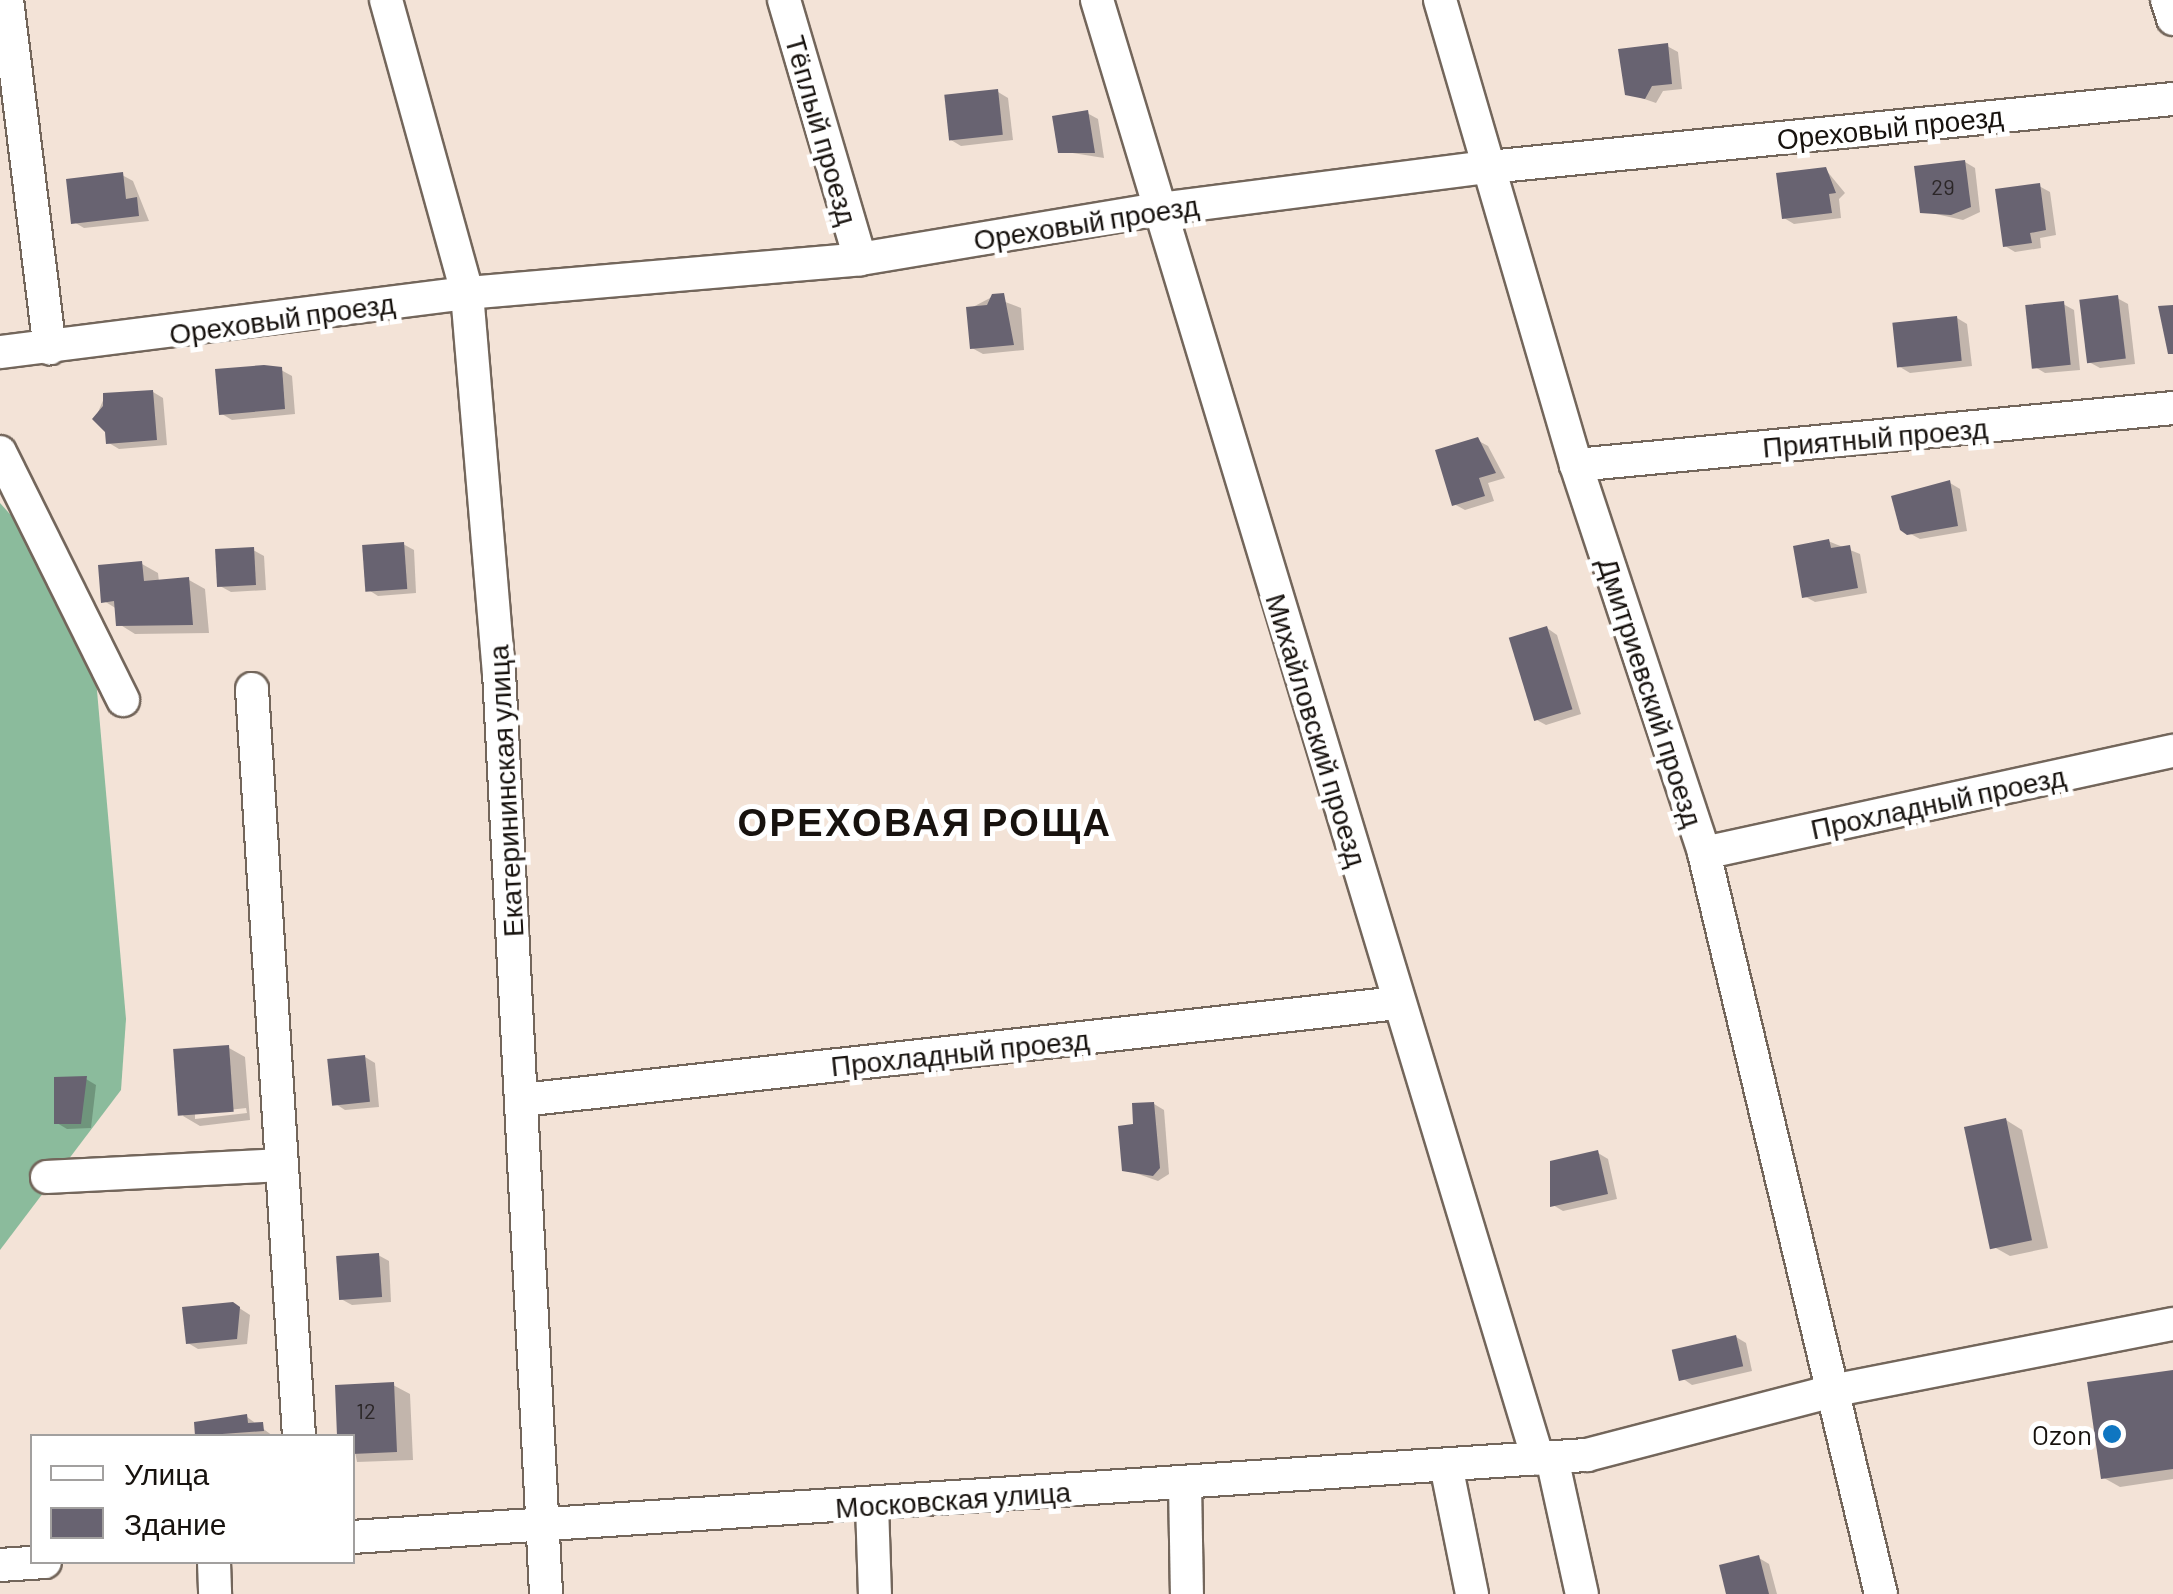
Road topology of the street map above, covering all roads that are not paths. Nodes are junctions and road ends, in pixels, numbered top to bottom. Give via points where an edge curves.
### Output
1 (7, 0) edge
2 (386, 0) edge
3 (784, 0) edge
4 (1097, 0) edge
5 (1440, 0) edge
6 (2168, 0) edge
7 (2173, 19) edge
8 (2173, 98) edge
9 (1489, 167) junction
10 (1159, 208) junction
11 (860, 260) junction
12 (467, 293) junction
13 (50, 348) junction
14 (0, 352) edge
15 (2173, 408) edge
16 (0, 452) edge
17 (1576, 466) junction
18 (252, 689) dead end
19 (123, 700) dead end
20 (2173, 751) edge
21 (1704, 853) junction
22 (1398, 1004) junction
23 (522, 1100) junction
24 (282, 1165) junction
25 (46, 1178) dead end
26 (2173, 1324) edge
27 (1836, 1390) junction
28 (299, 1434) edge
29 (1546, 1458) junction
30 (1446, 1465) junction
31 (1184, 1483) junction
32 (872, 1505) junction
33 (544, 1527) junction
34 (355, 1537) edge
35 (30, 1563) edge
36 (214, 1564) edge
37 (0, 1565) edge
38 (214, 1594) edge
39 (546, 1594) edge
40 (874, 1594) edge
41 (1187, 1594) edge
42 (1472, 1594) edge
43 (1582, 1594) edge
44 (1881, 1594) edge

1 - 13 street
2 - 12 street, Екатерининская улица
3 - 11 street, Тёплый проезд
4 - 10 street, Михайловский проезд
5 - 9 street, Дмитриевский проезд
6 - 7 street
8 - 9 street, Ореховый проезд
9 - 10 street, Ореховый проезд
9 - 17 street, Дмитриевский проезд
10 - 11 street, Ореховый проезд
10 - 22 street, Михайловский проезд
11 - 12 street, Ореховый проезд
12 - 13 street, Ореховый проезд
12 - 23 street, Екатерининская улица via 499,672
13 - 14 street, Ореховый проезд
15 - 17 street, Приятный проезд
16 - 19 street
17 - 21 street, Дмитриевский проезд
18 - 24 street
20 - 21 street, Прохладный проезд
21 - 27 street, Дмитриевский проезд
22 - 23 street, Прохладный проезд
22 - 29 street, Михайловский проезд
23 - 33 street, Екатерининская улица
24 - 25 street
24 - 28 street
26 - 27 street, Московская улица
27 - 29 street, Московская улица via 1587,1455
27 - 44 street, Дмитриевский проезд
29 - 30 street, Московская улица
29 - 43 street, Михайловский проезд
30 - 31 street, Московская улица
30 - 42 street
31 - 32 street, Московская улица
31 - 41 street
32 - 33 street, Московская улица
32 - 40 street
33 - 34 street, Московская улица
33 - 39 street, Екатерининская улица
35 - 37 street
36 - 38 street

